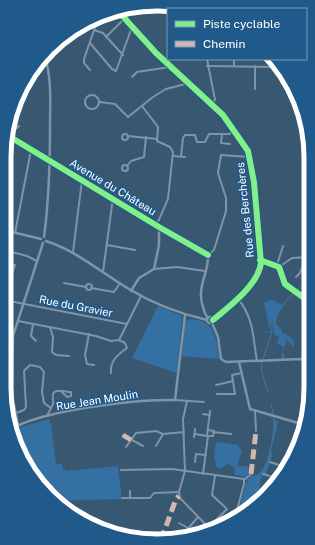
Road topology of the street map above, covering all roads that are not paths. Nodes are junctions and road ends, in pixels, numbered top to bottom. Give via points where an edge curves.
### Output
1 (122, 16) edge
2 (124, 19) junction
3 (96, 24) edge
4 (132, 27) junction
5 (94, 30) junction
6 (106, 37) junction
7 (90, 43) junction
8 (123, 55) junction
9 (207, 60) edge
10 (234, 60) edge
11 (46, 62) edge
12 (171, 66) junction
13 (208, 66) junction
14 (234, 66) junction
15 (255, 66) junction
16 (273, 67) edge
17 (90, 70) dead end
18 (132, 76) dead end
19 (189, 83) junction
20 (255, 88) dead end
21 (100, 102) junction
22 (212, 104) junction
23 (142, 106) junction
24 (19, 126) dead end
25 (14, 130) edge
26 (235, 131) junction
27 (222, 134) junction
28 (128, 136) dead end
29 (146, 138) junction
30 (12, 139) edge
31 (157, 139) junction
32 (230, 144) dead end
33 (31, 150) junction
34 (173, 156) junction
35 (181, 156) junction
36 (185, 157) dead end
37 (249, 157) junction
38 (50, 161) junction
39 (127, 166) dead end
40 (82, 180) junction
41 (113, 198) junction
42 (158, 226) junction
43 (11, 232) edge
44 (15, 233) junction
45 (44, 237) junction
46 (41, 239) junction
47 (46, 241) junction
48 (43, 243) junction
49 (107, 245) junction
50 (283, 246) dead end
51 (135, 250) dead end
52 (12, 252) joint
53 (73, 252) junction
54 (208, 255) junction
55 (11, 256) edge
56 (304, 258) edge
57 (260, 260) junction
58 (37, 261) junction
59 (304, 263) edge
60 (11, 264) edge
61 (276, 264) junction
62 (279, 267) junction
63 (154, 269) junction
64 (205, 271) junction
65 (103, 272) junction
66 (11, 274) edge
67 (296, 277) dead end
68 (64, 283) dead end
69 (120, 284) junction
70 (131, 290) junction
71 (141, 296) junction
72 (237, 298) junction
73 (304, 298) edge
74 (11, 301) edge
75 (23, 304) junction
76 (186, 314) junction
77 (208, 319) junction
78 (213, 320) junction
79 (18, 321) junction
80 (212, 323) junction
81 (33, 324) junction
82 (127, 324) junction
83 (50, 327) junction
84 (89, 334) junction
85 (13, 336) joint
86 (119, 340) junction
87 (36, 341) dead end
88 (304, 355) edge
89 (69, 356) dead end
90 (301, 359) junction
91 (304, 360) edge
92 (239, 362) junction
93 (257, 362) junction
94 (94, 365) dead end
95 (111, 373) dead end
96 (242, 373) junction
97 (12, 381) joint
98 (233, 381) junction
99 (216, 384) dead end
100 (62, 391) junction
101 (217, 394) dead end
102 (175, 400) junction
103 (187, 401) junction
104 (204, 402) dead end
105 (51, 408) junction
106 (210, 411) dead end
107 (255, 411) junction
108 (15, 413) junction
109 (203, 414) dead end
110 (210, 415) junction
111 (47, 417) junction
112 (299, 423) edge
113 (18, 425) joint
114 (195, 429) dead end
115 (208, 430) junction
116 (256, 431) dead end
117 (184, 432) junction
118 (213, 432) junction
119 (163, 434) junction
120 (231, 434) dead end
121 (122, 435) dead end
122 (208, 436) junction
123 (131, 440) junction
124 (143, 446) dead end
125 (156, 446) dead end
126 (126, 447) dead end
127 (206, 455) junction
128 (195, 462) dead end
129 (270, 462) dead end
130 (281, 466) edge
131 (120, 470) dead end
132 (185, 471) junction
133 (203, 474) junction
134 (251, 474) dead end
135 (263, 474) dead end
136 (215, 476) junction
137 (274, 477) edge
138 (244, 481) junction
139 (130, 491) dead end
140 (179, 492) junction
141 (122, 498) dead end
142 (130, 498) junction
143 (237, 510) edge
144 (198, 517) junction
145 (179, 523) dead end
146 (212, 524) edge
147 (207, 525) edge
148 (188, 528) junction
149 (186, 531) edge

1 - 2 street, Rue des Berchères
2 - 4 street, Rue des Berchères
2 - 6 street
3 - 5 street
4 - 8 street
4 - 12 street, Rue des Berchères
5 - 6 street
5 - 7 street
6 - 8 street
7 - 8 street via 112,69 117,70
7 - 17 street via 84,63
9 - 13 street
10 - 14 street
11 - 38 street via 50,79
12 - 18 street via 137,72
12 - 19 street, Rue des Berchères
13 - 14 street
13 - 22 street via 215,100
14 - 15 street
15 - 16 street
15 - 20 street
19 - 22 street, Rue des Berchères
19 - 23 street via 166,90
21 - 21 street via 94,95 85,102 92,109
21 - 23 street via 115,104 126,117
22 - 26 street, Rue des Berchères
23 - 31 street via 158,127
24 - 25 street
26 - 27 street
26 - 37 street, Rue des Berchères
27 - 32 street via 221,143
27 - 35 street via 210,134 205,142 197,142 195,135 183,135
28 - 29 street
29 - 31 street
29 - 39 street via 144,157 131,161
30 - 33 street, Avenue du Château
31 - 34 street via 170,147
33 - 38 street, Avenue du Château
33 - 44 street
34 - 35 street
34 - 42 street via 168,200
35 - 36 street
37 - 54 street via 222,155 220,158 218,173 226,198 226,211 214,250
37 - 57 street, Rue des Berchères via 254,182
38 - 40 street, Avenue du Château
38 - 45 street
40 - 41 street, Avenue du Château
40 - 53 street
41 - 42 street, Avenue du Château
41 - 49 street
42 - 54 street, Avenue du Château
42 - 63 street via 159,245
43 - 44 street
44 - 46 street
45 - 46 street
45 - 47 street
46 - 48 street
47 - 48 street
47 - 53 street
48 - 58 street
49 - 51 street
49 - 65 street
50 - 61 street
52 - 55 street
52 - 58 street
53 - 65 street
54 - 64 street
56 - 62 street via 292,258
57 - 61 street
57 - 72 street, Rue des Berchères via 257,278
58 - 75 street
59 - 67 street
60 - 66 street via 15,265
61 - 62 street
62 - 73 street via 282,270 283,282
63 - 64 street via 177,267
63 - 70 street via 139,278
64 - 77 street via 200,296
65 - 69 street
68 - 69 street via 86,287 88,290 91,288 114,292
69 - 70 street
70 - 71 street
71 - 76 street
71 - 82 street
72 - 78 street, Rue des Berchères
72 - 93 street via 248,313 252,324
74 - 75 street, Rue du Gravier
75 - 79 street
75 - 82 street, Rue du Gravier
76 - 77 street
76 - 102 street via 183,320
77 - 78 street via 211,317
77 - 80 street via 208,322
78 - 80 street
79 - 81 street
79 - 85 street
80 - 92 street via 218,337 221,359 226,362
81 - 83 street
81 - 87 street via 31,336
82 - 86 street
83 - 84 street
83 - 89 street via 53,337 52,352 56,355
84 - 86 street via 111,341
84 - 94 street via 85,358 87,364
85 - 97 street
86 - 95 street via 127,348 114,359
88 - 90 street
90 - 91 street
90 - 93 street
92 - 93 street
92 - 96 street
96 - 98 street via 232,375
96 - 107 street via 249,408
97 - 108 street
98 - 99 street
98 - 101 street via 236,393 234,396
100 - 100 street via 71,392 72,396 67,397
100 - 105 street via 54,392
102 - 103 street, Rue Jean Moulin
102 - 111 street, Rue Jean Moulin via 113,404
103 - 104 street, Rue Jean Moulin
103 - 117 street via 183,420
105 - 108 street via 44,403 43,369 30,365 24,371 26,407
105 - 111 street
106 - 110 street
107 - 112 street
107 - 116 street
108 - 113 street
109 - 110 street
110 - 115 street
111 - 113 street, Rue Jean Moulin
114 - 122 street via 194,435
115 - 118 street via 214,430
115 - 122 street
117 - 119 street
117 - 132 street
118 - 120 street
118 - 122 street via 213,436
119 - 123 street via 156,431 136,433
119 - 125 street
121 - 123 street
122 - 127 street
123 - 124 street
123 - 126 street
127 - 128 street via 196,454
127 - 133 street
129 - 130 street
131 - 132 street
132 - 133 street
132 - 140 street
133 - 136 street
134 - 138 street
135 - 137 street
136 - 138 street
136 - 146 street via 212,494 227,509
138 - 143 street
139 - 142 street
140 - 142 street via 154,493 150,498
140 - 144 street via 180,498
141 - 142 street
144 - 147 street
144 - 148 street
145 - 148 street
148 - 149 street

